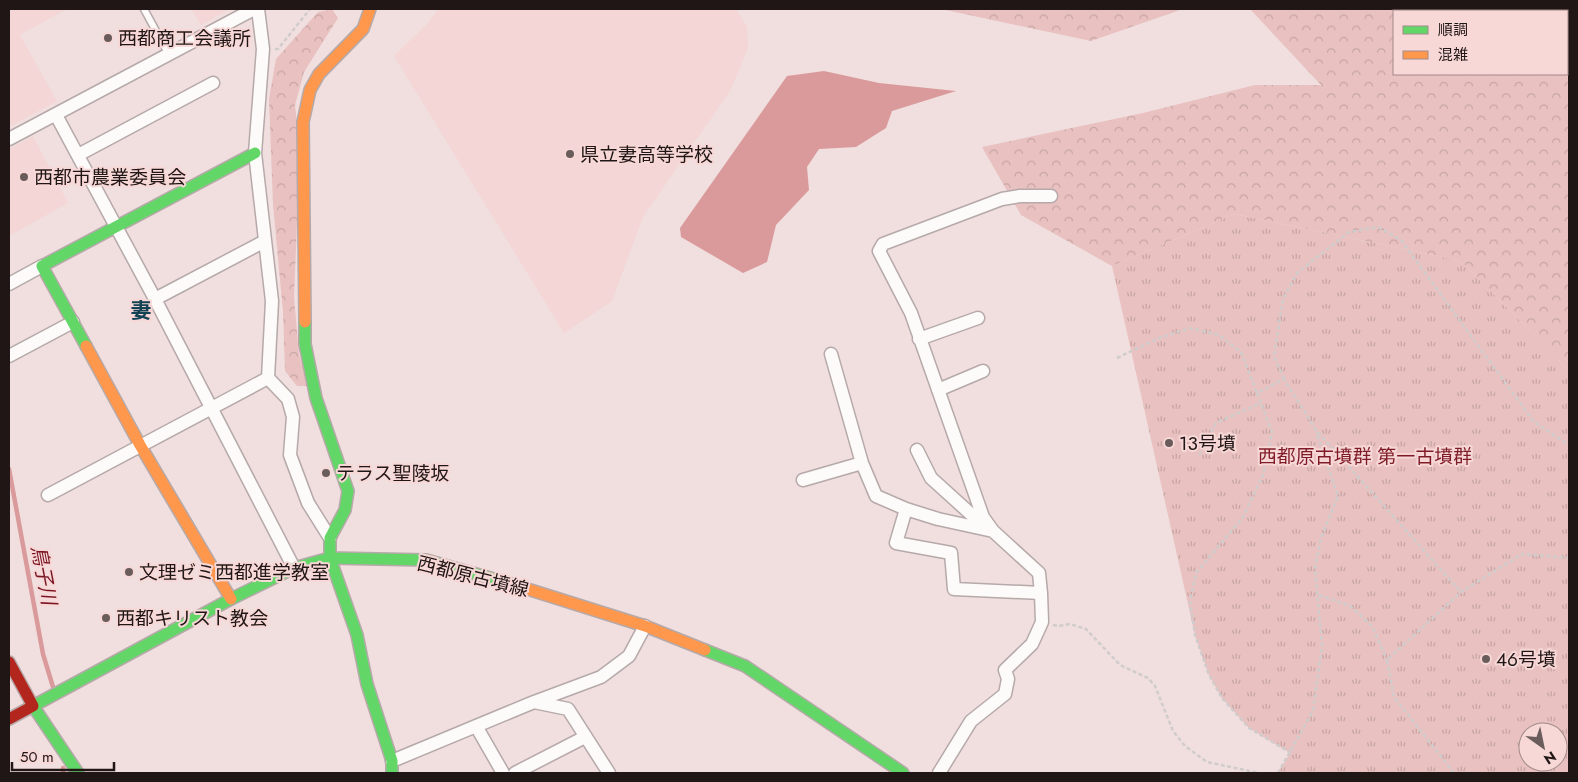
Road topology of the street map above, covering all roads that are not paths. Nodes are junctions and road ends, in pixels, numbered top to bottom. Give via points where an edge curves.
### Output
1 (144, 9) edge
2 (256, 9) edge
3 (370, 9) edge
4 (169, 55) junction
5 (213, 83) dead end
6 (56, 115) junction
7 (9, 139) edge
8 (255, 153) junction
9 (78, 155) junction
10 (1051, 196) dead end
11 (115, 226) junction
12 (265, 241) junction
13 (42, 266) junction
14 (9, 284) edge
15 (155, 299) junction
16 (978, 318) dead end
17 (72, 322) junction
18 (919, 339) junction
19 (831, 354) dead end
20 (9, 356) edge
21 (984, 371) dead end
22 (268, 378) junction
23 (938, 390) junction
24 (210, 409) junction
25 (140, 445) junction
26 (917, 450) dead end
27 (862, 463) junction
28 (803, 480) dead end
29 (48, 495) dead end
30 (906, 509) junction
31 (983, 517) junction
32 (994, 531) junction
33 (330, 538) junction
34 (330, 558) junction
35 (294, 568) junction
36 (1041, 593) junction
37 (231, 599) junction
38 (645, 626) junction
39 (9, 662) edge
40 (534, 702) junction
41 (33, 706) junction
42 (9, 719) edge
43 (476, 726) junction
44 (585, 737) junction
45 (392, 767) edge
46 (78, 773) edge
47 (503, 773) edge
48 (515, 773) edge
49 (609, 773) edge
50 (904, 773) edge
51 (940, 773) edge

1 - 4 lane
2 - 4 street
2 - 8 street via 263,49
3 - 33 street via 363,29 319,74 310,90 303,122 305,344 316,398 348,491 344,510
4 - 6 street
5 - 9 street
6 - 7 street
6 - 9 street
8 - 11 street
8 - 12 street
9 - 11 street
10 - 18 street via 1002,199 883,244 879,251 911,313
11 - 13 street
11 - 15 street
12 - 15 street
12 - 22 street via 272,301
13 - 14 street
13 - 17 street
15 - 24 street
16 - 18 street
17 - 20 street
17 - 25 street
18 - 23 street
19 - 27 street
21 - 23 street
22 - 24 street
22 - 33 street via 288,399 293,417 290,455 308,503
23 - 31 street
24 - 25 street
24 - 35 street
25 - 29 street
25 - 37 street
26 - 31 street via 931,478 973,516
27 - 28 street
27 - 30 street via 876,496
30 - 32 street
30 - 36 street via 896,543 951,553 954,589
31 - 32 street
32 - 36 street via 1039,573
33 - 34 street
34 - 35 street, 西都原古墳線
34 - 38 street, 西都原古墳線 via 426,560 475,572
34 - 45 street via 357,635 367,684
35 - 37 street, 西都原古墳線
36 - 51 street via 1042,622 1032,644 1005,670 1008,679 1005,694 972,721
37 - 41 street, 西都原古墳線
38 - 40 street via 629,656 601,677
38 - 50 street, 西都原古墳線 via 745,666
39 - 41 street
40 - 43 street
40 - 44 street via 568,709
41 - 42 street, 西都原古墳線
41 - 46 street
43 - 45 street
43 - 47 street
44 - 48 street
44 - 49 street

